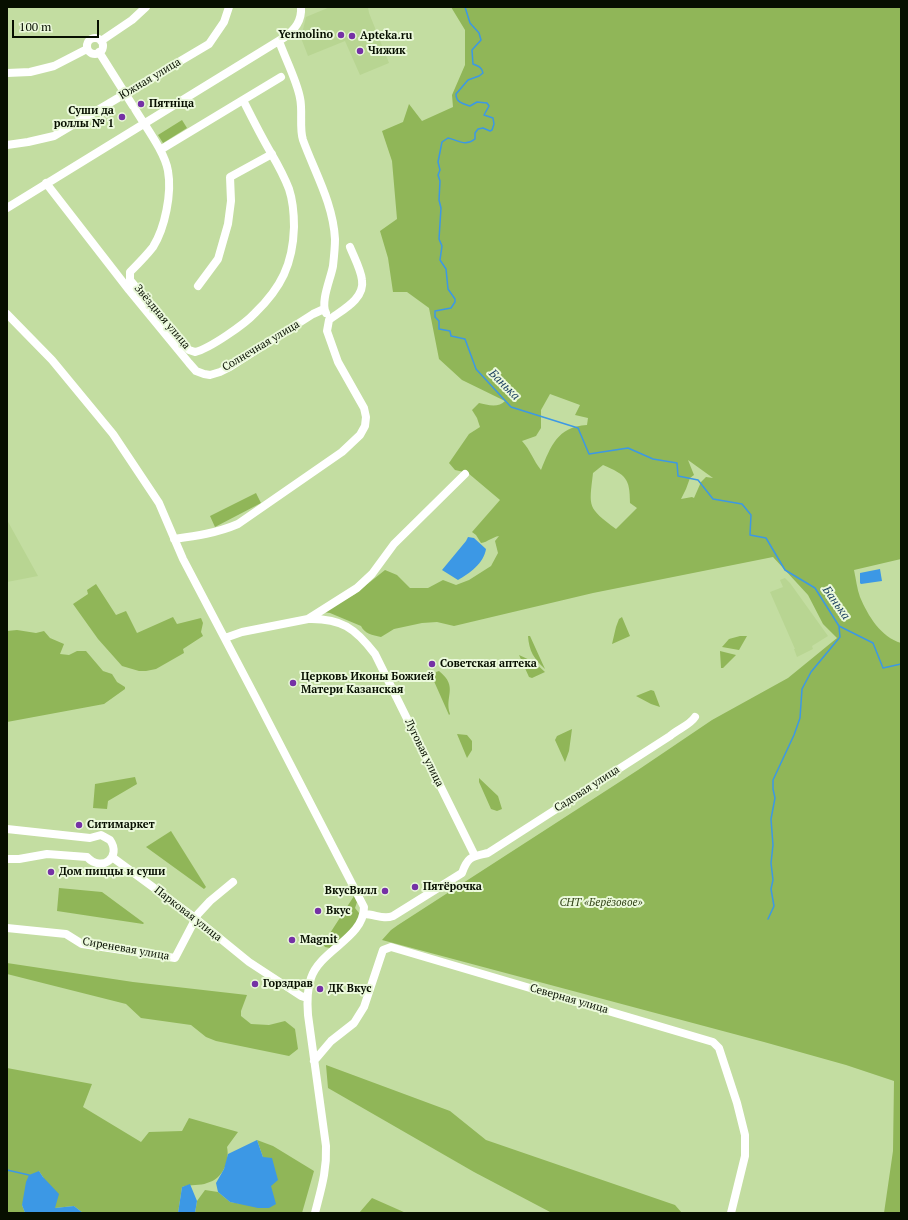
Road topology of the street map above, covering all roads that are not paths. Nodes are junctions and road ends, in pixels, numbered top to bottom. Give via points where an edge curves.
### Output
1 (146, 7) edge
2 (229, 7) edge
3 (301, 7) edge
4 (101, 41) junction
5 (279, 41) junction
6 (88, 49) junction
7 (99, 52) junction
8 (7, 73) edge
9 (280, 77) dead end
10 (125, 94) junction
11 (243, 100) junction
12 (144, 124) junction
13 (7, 145) edge
14 (160, 150) junction
15 (272, 154) junction
16 (46, 183) junction
17 (7, 208) edge
18 (350, 247) dead end
19 (198, 286) dead end
20 (324, 310) junction
21 (7, 314) edge
22 (329, 320) junction
23 (465, 474) dead end
24 (174, 539) junction
25 (308, 619) junction
26 (225, 638) junction
27 (695, 717) dead end
28 (7, 829) edge
29 (112, 856) junction
30 (475, 856) junction
31 (7, 859) edge
32 (233, 882) dead end
33 (364, 914) junction
34 (195, 918) junction
35 (7, 928) edge
36 (307, 998) junction
37 (314, 1061) junction
38 (315, 1213) edge
39 (731, 1213) edge

1 - 4 street
2 - 10 street, Южная улица via 224,22 209,44
3 - 5 street via 301,17 297,26
4 - 6 street via 97,38 91,39 87,44
4 - 7 street via 103,47
5 - 12 street
5 - 20 street via 300,96 303,138 330,209 335,239 333,267
6 - 7 street via 92,53
6 - 8 street via 54,66 30,72
7 - 10 street
9 - 11 street
10 - 12 street
10 - 13 street, Южная улица via 54,136
11 - 14 street
11 - 15 street, Звёздная улица
12 - 14 street
12 - 16 street
14 - 15 street, Звёздная улица via 168,170 169,194 166,214 152,248 130,272 130,280 192,352 198,352 251,318 272,296 284,274 293,244 294,213 290,190
15 - 19 street via 230,177 231,201 228,224 218,259
16 - 17 street
16 - 20 street, Солнечная улица via 196,371 210,375 230,368 313,314
18 - 22 street via 362,280 361,291 356,299
20 - 22 street
21 - 24 street via 52,360 113,434 159,503
22 - 24 street via 327,331 338,362 364,408 365,426 360,435 342,452 238,524 217,532
23 - 25 street via 394,544 372,574 357,588
24 - 26 street
25 - 26 street via 242,632
25 - 30 street, Луговая улица via 323,618 335,621 364,640 372,651
26 - 33 street via 361,900
27 - 30 street, Садовая улица via 670,736 501,844
28 - 29 street via 90,838 104,836 113,844
29 - 31 street via 107,862 100,864 86,857 47,854 19,860
29 - 34 street, Парковая улица
30 - 33 street via 466,861 462,873 393,916 382,918
32 - 34 street, Сиреневая улица via 210,900
33 - 36 street via 356,930 316,969 311,977
34 - 35 street, Сиреневая улица via 175,958 82,944 66,934
34 - 36 street, Парковая улица via 253,964
36 - 37 street
37 - 38 street via 327,1161
37 - 39 street, Северная улица via 331,1040 360,1014 383,950 391,947 713,1042 719,1048 745,1135 745,1156

